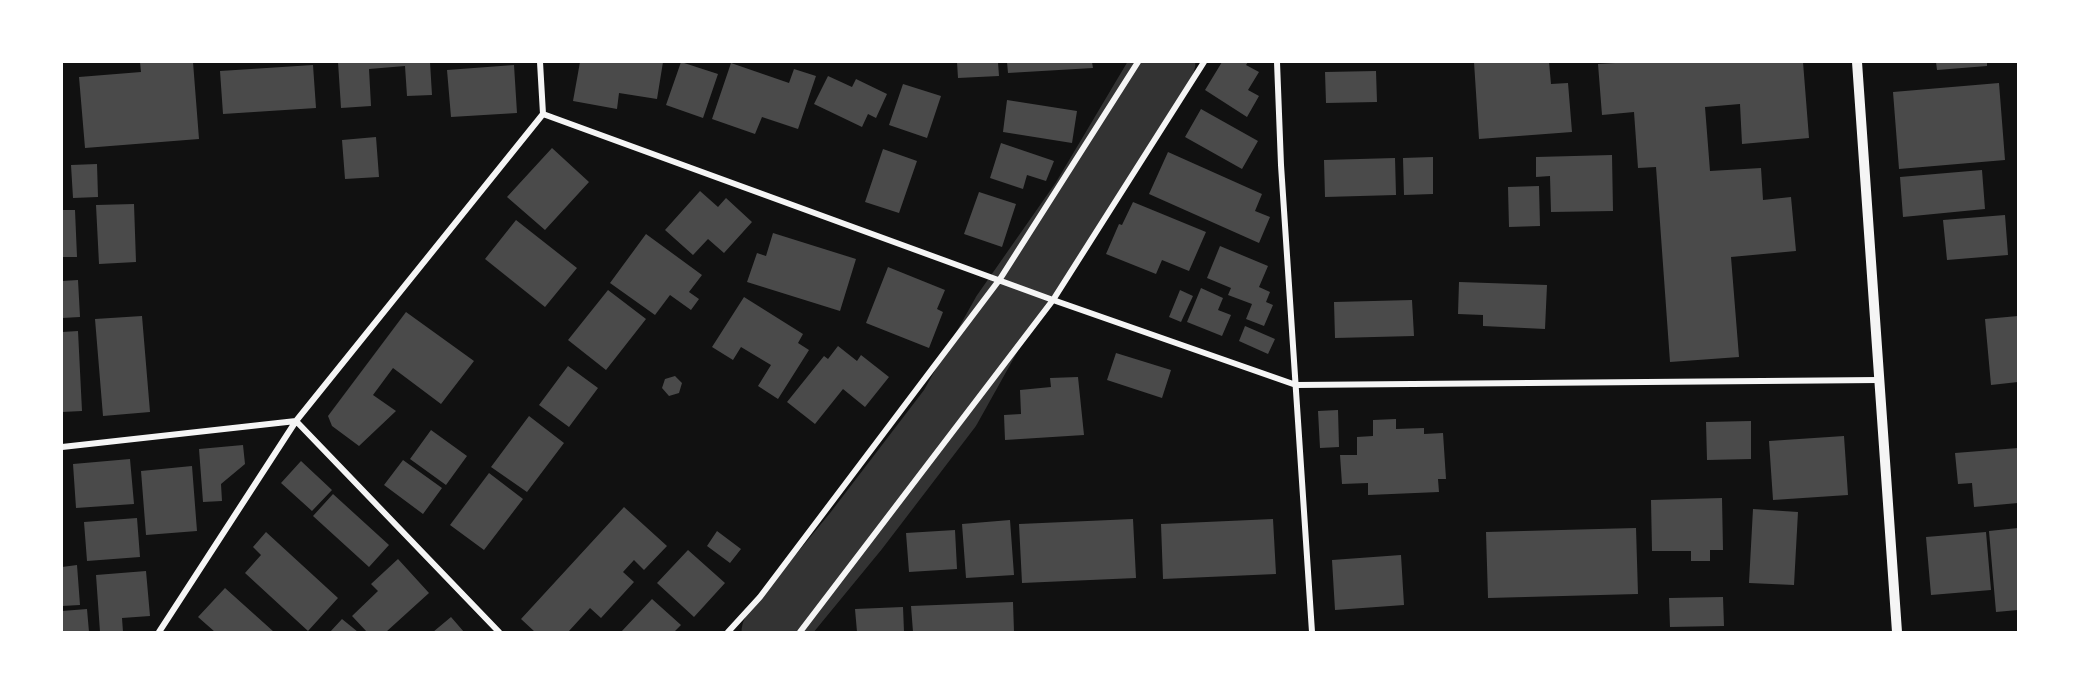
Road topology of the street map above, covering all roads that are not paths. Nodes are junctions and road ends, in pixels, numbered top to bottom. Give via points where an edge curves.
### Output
1 (540, 62) edge
2 (1138, 62) edge
3 (1204, 62) edge
4 (1277, 62) edge
5 (1857, 62) edge
6 (543, 114) junction
7 (1000, 279) junction
8 (1053, 300) junction
9 (1879, 380) junction
10 (1296, 385) junction
11 (296, 421) junction
12 (62, 447) edge
13 (159, 633) edge
14 (499, 633) edge
15 (728, 633) edge
16 (800, 633) edge
17 (1312, 633) edge
18 (1897, 633) edge

1 - 6 street
2 - 7 street
3 - 8 street
4 - 10 street
5 - 9 street
6 - 7 street
6 - 11 street
7 - 8 street
7 - 15 street via 760,597
8 - 10 street
8 - 16 street
9 - 10 street
9 - 18 street
10 - 17 street
11 - 12 street
11 - 13 street
11 - 14 street

